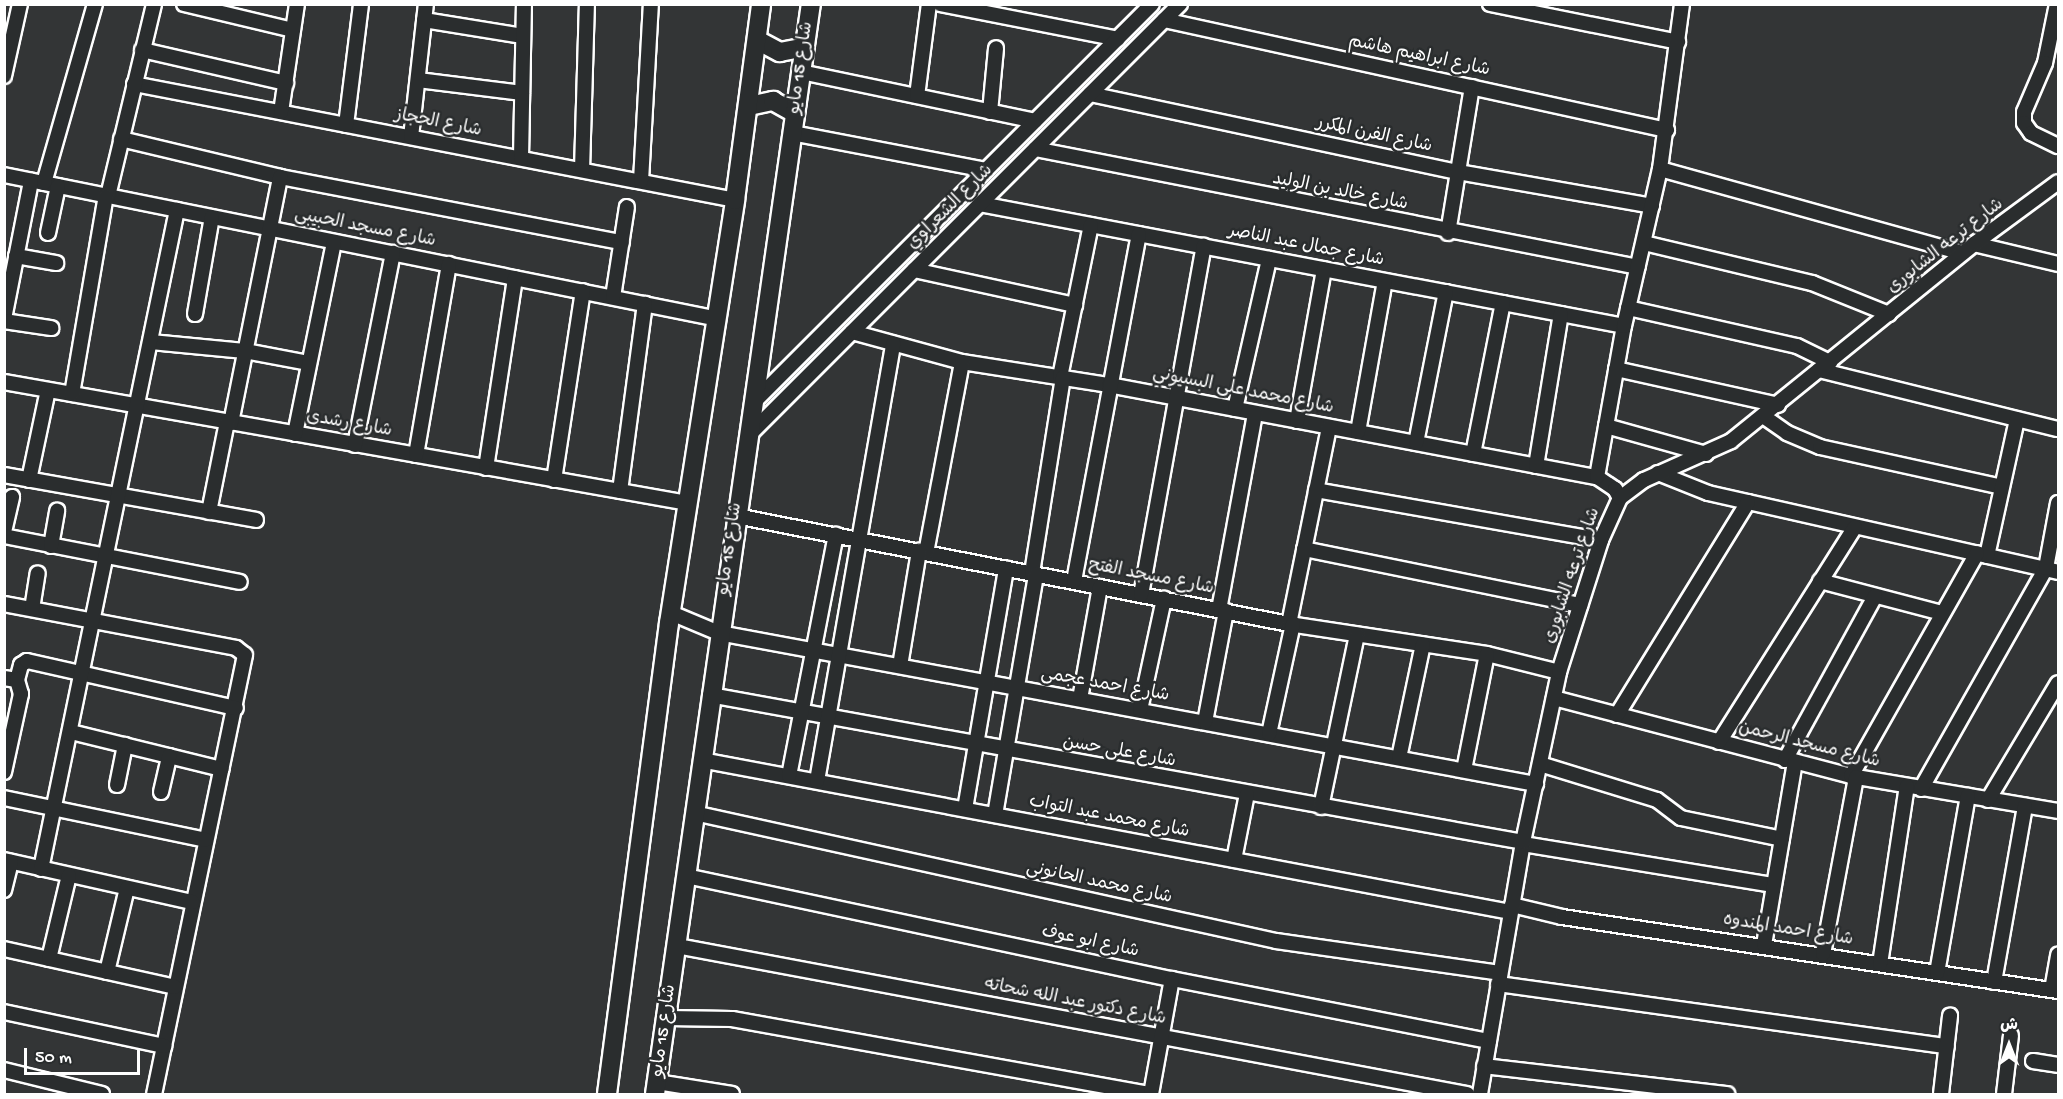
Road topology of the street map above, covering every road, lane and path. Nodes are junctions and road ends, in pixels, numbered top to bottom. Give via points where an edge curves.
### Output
1 (20, 4) edge
2 (95, 4) edge
3 (154, 4) edge
4 (184, 4) edge
5 (297, 4) edge
6 (361, 4) edge
7 (426, 4) edge
8 (524, 4) edge
9 (587, 4) edge
10 (651, 4) edge
11 (761, 4) edge
12 (811, 4) edge
13 (929, 4) edge
14 (940, 4) edge
15 (1152, 4) edge
16 (1180, 4) edge
17 (1491, 4) edge
18 (1683, 4) edge
19 (2057, 9) edge
20 (1164, 20) junction
21 (424, 21) junction
22 (293, 30) junction
23 (523, 36) junction
24 (1118, 39) junction
25 (757, 40) junction
26 (1678, 42) junction
27 (805, 47) junction
28 (996, 48) dead end
29 (142, 50) junction
30 (2052, 65) edge
31 (801, 72) junction
32 (4, 76) edge
33 (418, 80) junction
34 (285, 83) junction
35 (134, 84) junction
36 (1472, 87) junction
37 (522, 93) junction
38 (1090, 94) junction
39 (917, 96) junction
40 (749, 106) junction
41 (281, 112) junction
42 (990, 112) junction
43 (795, 113) junction
44 (1035, 122) junction
45 (346, 124) junction
46 (1667, 130) junction
47 (792, 133) junction
48 (411, 137) junction
49 (120, 139) junction
50 (2058, 146) edge
51 (1035, 149) junction
52 (521, 158) junction
53 (1660, 169) junction
54 (582, 170) junction
55 (986, 171) junction
56 (1458, 172) junction
57 (4, 175) edge
58 (280, 177) junction
59 (641, 181) junction
60 (2058, 182) edge
61 (44, 183) junction
62 (107, 196) junction
63 (735, 200) junction
64 (980, 204) junction
65 (1652, 206) junction
66 (627, 207) dead end
67 (177, 210) junction
68 (212, 217) junction
69 (1091, 225) junction
70 (269, 229) junction
71 (48, 233) dead end
72 (1448, 233) junction
73 (1139, 234) junction
74 (334, 242) junction
75 (622, 242) junction
76 (1644, 243) junction
77 (1974, 244) junction
78 (1204, 246) junction
79 (393, 253) junction
80 (1962, 253) junction
81 (16, 256) junction
82 (1269, 259) junction
83 (56, 263) dead end
84 (448, 264) junction
85 (2058, 264) edge
86 (1638, 267) junction
87 (1324, 269) junction
88 (914, 270) junction
89 (515, 278) junction
90 (1385, 281) junction
91 (583, 291) junction
92 (1446, 292) junction
93 (613, 297) junction
94 (1503, 303) junction
95 (645, 304) junction
96 (1075, 305) junction
97 (1628, 308) junction
98 (195, 314) dead end
99 (1561, 314) junction
100 (1889, 314) junction
101 (718, 319) junction
102 (4, 320) edge
103 (1624, 326) junction
104 (51, 328) dead end
105 (852, 332) junction
106 (151, 342) junction
107 (893, 344) junction
108 (245, 351) junction
109 (962, 362) junction
110 (308, 363) junction
111 (1824, 366) junction
112 (1616, 369) junction
113 (1062, 377) junction
114 (4, 382) edge
115 (1110, 385) junction
116 (48, 390) junction
117 (72, 394) junction
118 (1176, 398) junction
119 (753, 404) junction
120 (1778, 405) junction
121 (140, 406) junction
122 (1235, 409) junction
123 (1255, 413) junction
124 (1763, 416) junction
125 (2017, 419) junction
126 (1298, 421) junction
127 (229, 422) junction
128 (1606, 426) junction
129 (1329, 427) junction
130 (2058, 429) edge
131 (1358, 432) junction
132 (295, 434) junction
133 (748, 436) junction
134 (1416, 443) junction
135 (355, 445) junction
136 (1473, 454) junction
137 (1706, 454) junction
138 (416, 455) junction
139 (1536, 466) junction
140 (486, 468) junction
141 (1658, 473) junction
142 (4, 475) edge
143 (1597, 477) junction
144 (28, 480) junction
145 (554, 480) junction
146 (2002, 488) junction
147 (1316, 490) junction
148 (620, 491) junction
149 (121, 496) junction
150 (12, 497) dead end
151 (1620, 498) junction
152 (1748, 502) junction
153 (688, 503) junction
154 (2058, 503) edge
155 (57, 511) dead end
156 (209, 512) junction
157 (736, 516) junction
158 (256, 520) dead end
159 (1855, 526) junction
160 (4, 532) edge
161 (836, 535) junction
162 (4, 537) edge
163 (861, 540) junction
164 (1601, 540) junction
165 (51, 546) junction
166 (1304, 549) junction
167 (923, 552) junction
168 (1982, 554) junction
169 (108, 557) junction
170 (1006, 568) junction
171 (2052, 570) edge
172 (38, 573) dead end
173 (1034, 574) junction
174 (1820, 581) junction
175 (240, 582) dead end
176 (1074, 582) junction
177 (1100, 587) junction
178 (1140, 595) junction
179 (1875, 596) junction
180 (1164, 599) junction
181 (4, 604) edge
182 (1580, 605) junction
183 (32, 609) junction
184 (1222, 611) junction
185 (671, 613) junction
186 (1942, 613) junction
187 (94, 621) junction
188 (1291, 624) junction
189 (719, 633) junction
190 (1357, 635) junction
191 (1423, 644) junction
192 (813, 650) junction
193 (1487, 654) junction
194 (840, 655) junction
195 (900, 666) junction
196 (1559, 672) junction
197 (83, 674) junction
198 (11, 679) edge
199 (987, 682) junction
200 (2058, 683) edge
201 (1017, 688) junction
202 (710, 695) junction
203 (1554, 698) junction
204 (1080, 699) junction
205 (236, 708) junction
206 (1140, 710) junction
207 (801, 713) junction
208 (1617, 715) junction
209 (829, 718) junction
210 (1205, 722) junction
211 (71, 732) junction
212 (1269, 734) junction
213 (1719, 742) junction
214 (125, 745) junction
215 (976, 746) junction
216 (1334, 746) junction
217 (1006, 751) junction
218 (169, 756) junction
219 (1399, 758) junction
220 (701, 760) junction
221 (1790, 761) junction
222 (1540, 764) junction
223 (222, 768) junction
224 (1464, 770) junction
225 (4, 772) edge
226 (789, 776) junction
227 (1853, 777) junction
228 (817, 781) junction
229 (1536, 784) junction
230 (117, 785) dead end
231 (1914, 787) junction
232 (161, 792) dead end
233 (1247, 794) junction
234 (1968, 796) junction
235 (4, 798) edge
236 (1988, 800) junction
237 (2025, 806) junction
238 (1321, 807) junction
239 (54, 809) junction
240 (965, 809) junction
241 (2058, 811) edge
242 (694, 813) junction
243 (995, 815) junction
244 (1782, 839) junction
245 (206, 840) junction
246 (1523, 843) junction
247 (1234, 860) junction
248 (8, 861) edge
249 (41, 869) junction
250 (69, 875) junction
251 (686, 876) junction
252 (1774, 885) junction
253 (127, 888) junction
254 (4, 890) edge
255 (192, 902) junction
256 (1511, 909) junction
257 (1764, 945) junction
258 (676, 946) junction
259 (4, 949) edge
260 (1823, 954) junction
261 (2058, 955) edge
262 (49, 959) junction
263 (1880, 964) junction
264 (107, 972) junction
265 (1937, 973) junction
266 (1172, 979) junction
267 (1499, 979) junction
268 (1994, 982) junction
269 (176, 987) junction
270 (2055, 991) edge
271 (4, 1012) edge
272 (1950, 1016) dead end
273 (667, 1018) junction
274 (2011, 1035) dead end
275 (1161, 1038) junction
276 (1489, 1041) junction
277 (164, 1046) junction
278 (1947, 1046) junction
279 (2033, 1061) dead end
280 (2058, 1065) edge
281 (1484, 1066) junction
282 (4, 1070) edge
283 (656, 1088) edge
284 (1648, 1090) edge
285 (102, 1095) edge
286 (154, 1095) edge
287 (607, 1095) edge
288 (732, 1095) edge
289 (1149, 1095) edge
290 (1467, 1095) edge
291 (1480, 1095) edge
292 (1727, 1095) edge
293 (1941, 1095) edge
294 (2004, 1095) edge

1 - 32 street
2 - 61 street
3 - 29 street
4 - 22 street
5 - 22 street
6 - 45 street
7 - 21 street
8 - 23 street
9 - 54 street
10 - 59 street
11 - 25 main road
12 - 27 main road, شارع 15 مايو
13 - 39 street
14 - 24 street
15 - 24 street, شارع الشعراوي
16 - 20 street, شارع الشعراوي
17 - 26 street
18 - 26 street
19 - 30 street
20 - 36 street, شارع ابراهيم هاشم
20 - 38 street, شارع الشعراوي
21 - 23 street
21 - 33 street
22 - 34 street
23 - 37 street
24 - 44 street, شارع الشعراوي
25 - 27 main road via 780,52
25 - 40 main road
26 - 46 street
27 - 31 main road, شارع 15 مايو
28 - 42 street
29 - 34 street
29 - 35 street
30 - 50 street via 2024,112 2024,123 2031,133
31 - 39 street
31 - 43 main road, شارع 15 مايو
33 - 37 street
33 - 48 street
34 - 41 street
35 - 41 street, شارع الحجاز
35 - 49 street
36 - 46 street, شارع ابراهيم هاشم
36 - 56 street
37 - 52 street
38 - 51 street, شارع الشعراوي
38 - 56 street, شارع الفرن المكرر
39 - 42 street
40 - 43 main road via 773,101
40 - 63 main road
41 - 45 street, شارع الحجاز
42 - 44 street
43 - 47 main road, شارع 15 مايو
44 - 55 street, شارع الشعراوي
45 - 48 street, شارع الحجاز
46 - 53 street
47 - 55 street
47 - 119 main road, شارع 15 مايو
48 - 52 street, شارع الحجاز
49 - 58 street
49 - 62 street
51 - 64 street, شارع الشعراوي
51 - 72 street, شارع خالد بن الوليد
52 - 54 street, شارع الحجاز
53 - 65 street
53 - 80 street
54 - 59 street, شارع الحجاز
55 - 119 street, شارع الشعراوي
56 - 65 street, شارع الفرن المكرر
56 - 72 street
57 - 61 street, شارع مسجد الحبيبى
58 - 70 street
58 - 75 street
59 - 63 street, شارع الحجاز
60 - 77 street, شارع ترعه الشابورى
61 - 62 street, شارع مسجد الحبيبى
61 - 71 street
61 - 81 street
62 - 67 street, شارع مسجد الحبيبى
62 - 117 street
63 - 101 main road
64 - 69 street, شارع جمال عبد الناصر
64 - 88 street, شارع الشعراوي
65 - 76 street
66 - 75 street
67 - 68 street, شارع مسجد الحبيبى
67 - 106 street
68 - 70 street, شارع مسجد الحبيبى
68 - 98 street
69 - 73 street, شارع جمال عبد الناصر
69 - 96 street
70 - 74 street, شارع مسجد الحبيبى
70 - 108 street
72 - 86 street, شارع خالد بن الوليد
73 - 78 street, شارع جمال عبد الناصر
73 - 115 street
74 - 79 street, شارع مسجد الحبيبى
74 - 110 street
75 - 93 street
76 - 86 street
76 - 100 street via 1812,283
77 - 80 street, شارع ترعه الشابورى
77 - 85 street
78 - 82 street, شارع جمال عبد الناصر
78 - 118 street
79 - 84 street, شارع مسجد الحبيبى
79 - 135 street
80 - 100 street, شارع ترعه الشابورى
81 - 83 street
81 - 102 street
82 - 87 street, شارع جمال عبد الناصر
82 - 122 street
84 - 89 street, شارع مسجد الحبيبى
84 - 138 street
86 - 97 street
87 - 90 street, شارع جمال عبد الناصر
87 - 126 street
88 - 96 street
88 - 105 street, شارع الشعراوي
89 - 91 street, شارع مسجد الحبيبى
89 - 140 street
90 - 92 street, شارع جمال عبد الناصر
90 - 131 street
91 - 93 street, شارع مسجد الحبيبى
91 - 145 street
92 - 94 street, شارع جمال عبد الناصر
92 - 134 street
93 - 95 street, شارع مسجد الحبيبى
94 - 99 street, شارع جمال عبد الناصر
94 - 136 street
95 - 101 street, شارع مسجد الحبيبى
95 - 148 street
96 - 113 street
97 - 103 street
97 - 111 street via 1797,346
99 - 103 street, شارع جمال عبد الناصر
99 - 139 street
100 - 111 street, شارع ترعه الشابورى
101 - 153 main road
102 - 104 street
103 - 112 street
105 - 107 street, شارع محمد على البسيوني
105 - 133 street, شارع الشعراوي
106 - 108 street
106 - 121 street
107 - 109 street, شارع محمد على البسيوني
107 - 163 street
108 - 110 street
108 - 127 street
109 - 113 street, شارع محمد على البسيوني
109 - 167 street
110 - 132 street
111 - 120 street, شارع ترعه الشابورى
111 - 125 street
112 - 120 street
112 - 128 street
113 - 115 street, شارع محمد على البسيوني
113 - 173 street
114 - 116 street, شارع رشدى
115 - 118 street, شارع محمد على البسيوني
115 - 176 street
116 - 117 street, شارع رشدى
116 - 144 street
117 - 121 street, شارع رشدى
118 - 122 street, شارع محمد على البسيوني
118 - 178 street
119 - 133 main road, شارع 15 مايو
120 - 124 street, شارع ترعه الشابورى
121 - 127 street, شارع رشدى
121 - 149 street
122 - 123 street, شارع محمد على البسيوني
123 - 126 street, شارع محمد على البسيوني
123 - 184 street
124 - 137 street, شارع ترعه الشابورى
124 - 146 street via 1787,433 1820,447
125 - 130 street
125 - 146 street
126 - 129 street, شارع محمد على البسيوني
127 - 132 street, شارع رشدى
127 - 156 street
128 - 137 street
128 - 143 street
129 - 131 street, شارع محمد على البسيوني
129 - 147 street
131 - 134 street, شارع محمد على البسيوني
132 - 135 street, شارع رشدى
133 - 157 main road, شارع 15 مايو
134 - 136 street, شارع محمد على البسيوني
135 - 138 street, شارع رشدى
136 - 139 street, شارع محمد على البسيوني
137 - 141 street, شارع ترعه الشابورى
138 - 140 street, شارع رشدى
139 - 143 street, شارع محمد على البسيوني
140 - 145 street, شارع رشدى
141 - 151 street, شارع ترعه الشابورى
141 - 152 street via 1708,493
142 - 144 street
143 - 151 street via 1615,489
144 - 149 street
145 - 148 street, شارع رشدى
146 - 168 street
147 - 164 street
147 - 166 street
148 - 153 street, شارع رشدى
149 - 156 street
149 - 169 street
150 - 160 street
151 - 164 street, شارع ترعه الشابورى
152 - 159 street
152 - 208 street
153 - 185 main road
154 - 171 street
155 - 165 street
156 - 158 street
157 - 161 street, شارع مسجد الفتح
157 - 189 main road, شارع 15 مايو
159 - 168 street
159 - 174 street
161 - 163 street, شارع مسجد الفتح
161 - 192 street
162 - 165 street
163 - 167 street, شارع مسجد الفتح
163 - 194 street
164 - 182 street, شارع ترعه الشابورى
165 - 169 street
166 - 182 street
166 - 188 street
167 - 170 street, شارع مسجد الفتح
167 - 195 street
168 - 171 street
168 - 186 street
169 - 175 street
169 - 187 street
170 - 173 street, شارع مسجد الفتح
170 - 199 street
171 - 231 street
172 - 183 street
173 - 176 street, شارع مسجد الفتح
173 - 201 street
174 - 179 street
174 - 213 street
176 - 177 street, شارع مسجد الفتح
177 - 178 street, شارع مسجد الفتح
177 - 204 street
178 - 180 street, شارع مسجد الفتح
179 - 186 street
179 - 221 street
180 - 184 street, شارع مسجد الفتح
180 - 206 street
181 - 183 street
182 - 196 street, شارع ترعه الشابورى
183 - 187 street
184 - 188 street, شارع مسجد الفتح
184 - 210 street
185 - 189 street, شارع احمد عجمى
185 - 287 main road
186 - 227 street
187 - 197 street
187 - 205 street via 236,648 245,656
188 - 190 street, شارع مسجد الفتح
188 - 212 street
189 - 192 street, شارع احمد عجمى
189 - 202 main road, شارع 15 مايو
190 - 191 street, شارع مسجد الفتح
190 - 216 street
191 - 193 street, شارع مسجد الفتح
191 - 219 street
192 - 194 street, شارع احمد عجمى
192 - 207 street
193 - 196 street, شارع مسجد الفتح
193 - 224 street
194 - 195 street, شارع احمد عجمى
194 - 209 street
195 - 199 street, شارع احمد عجمى
196 - 203 street, شارع ترعه الشابورى
197 - 198 street via 25,661
197 - 205 street
197 - 211 street
198 - 225 street via 21,694
199 - 201 street, شارع احمد عجمى
199 - 215 street
200 - 236 street
201 - 204 street, شارع احمد عجمى
201 - 217 street
202 - 207 street, شارع على حسن
202 - 220 main road, شارع 15 مايو
203 - 208 street, شارع مسجد الرحمن
203 - 222 street, شارع ترعه الشابورى
204 - 206 street, شارع احمد عجمى
205 - 223 street
206 - 210 street, شارع احمد عجمى
207 - 209 street, شارع على حسن
207 - 226 street
208 - 213 street, شارع مسجد الرحمن
209 - 215 street, شارع على حسن
209 - 228 street
210 - 212 street, شارع احمد عجمى
211 - 214 street
211 - 239 street
212 - 216 street, شارع احمد عجمى
213 - 221 street, شارع مسجد الرحمن
214 - 218 street
214 - 230 street
215 - 217 street, شارع على حسن
215 - 240 street
216 - 219 street, شارع احمد عجمى
216 - 238 street
217 - 233 street, شارع على حسن
217 - 243 street
218 - 223 street
218 - 232 street
219 - 224 street, شارع احمد عجمى
220 - 226 street, شارع محمد عبد التواب
220 - 242 main road, شارع 15 مايو
221 - 227 street, شارع مسجد الرحمن
221 - 244 street
222 - 229 street, شارع ترعه الشابورى
222 - 244 street via 1658,800 1681,818
223 - 245 street
224 - 229 street, شارع احمد عجمى
226 - 228 street, شارع محمد عبد التواب
227 - 231 street, شارع مسجد الرحمن
227 - 260 street
228 - 240 street, شارع محمد عبد التواب
229 - 246 street, شارع ترعه الشابورى
231 - 234 street, شارع مسجد الرحمن
231 - 263 street
233 - 238 street, شارع على حسن
233 - 247 street
234 - 236 street, شارع مسجد الرحمن
234 - 265 street
235 - 239 street
236 - 237 street, شارع مسجد الرحمن
237 - 241 street, شارع مسجد الرحمن
237 - 268 street
238 - 246 street, شارع على حسن
239 - 245 street
239 - 249 street
240 - 243 street, شارع محمد عبد التواب
242 - 251 main road, شارع 15 مايو
242 - 267 street, شارع محمد الحانونى via 1276,941
243 - 247 street, شارع محمد عبد التواب
244 - 252 street
245 - 255 street
246 - 252 street, شارع على حسن
246 - 256 street, شارع ترعه الشابورى
247 - 256 street, شارع محمد عبد التواب
248 - 249 street
248 - 254 street
249 - 250 street
250 - 253 street
250 - 262 street
251 - 258 main road, شارع 15 مايو
251 - 266 street, شارع ابو عوف
252 - 257 street
253 - 255 street
253 - 264 street
255 - 269 street
256 - 257 street, شارع احمد المندوه
256 - 267 street, شارع ترعه الشابورى
257 - 260 street, شارع احمد المندوه
258 - 273 main road, شارع 15 مايو
258 - 275 street, شارع دكتور عبد الله شحاته
259 - 262 street
260 - 263 street, شارع احمد المندوه
261 - 270 street
262 - 264 street
263 - 265 street, شارع احمد المندوه
264 - 269 street
265 - 268 street, شارع احمد المندوه
266 - 275 street
266 - 276 street, شارع ابو عوف
267 - 276 street, شارع ترعه الشابورى
267 - 278 street, شارع محمد الحانونى
268 - 270 street, شارع احمد المندوه
269 - 277 street
271 - 277 street
272 - 278 street
273 - 283 main road, شارع 15 مايو
273 - 289 street via 732,1019
274 - 294 street
275 - 289 street
275 - 290 street, شارع دكتور عبد الله شحاته
276 - 281 street, شارع ترعه الشابورى
277 - 286 street
278 - 293 street
279 - 280 street
281 - 284 street
281 - 291 street, شارع ترعه الشابورى
282 - 285 street
283 - 288 street
284 - 292 street

